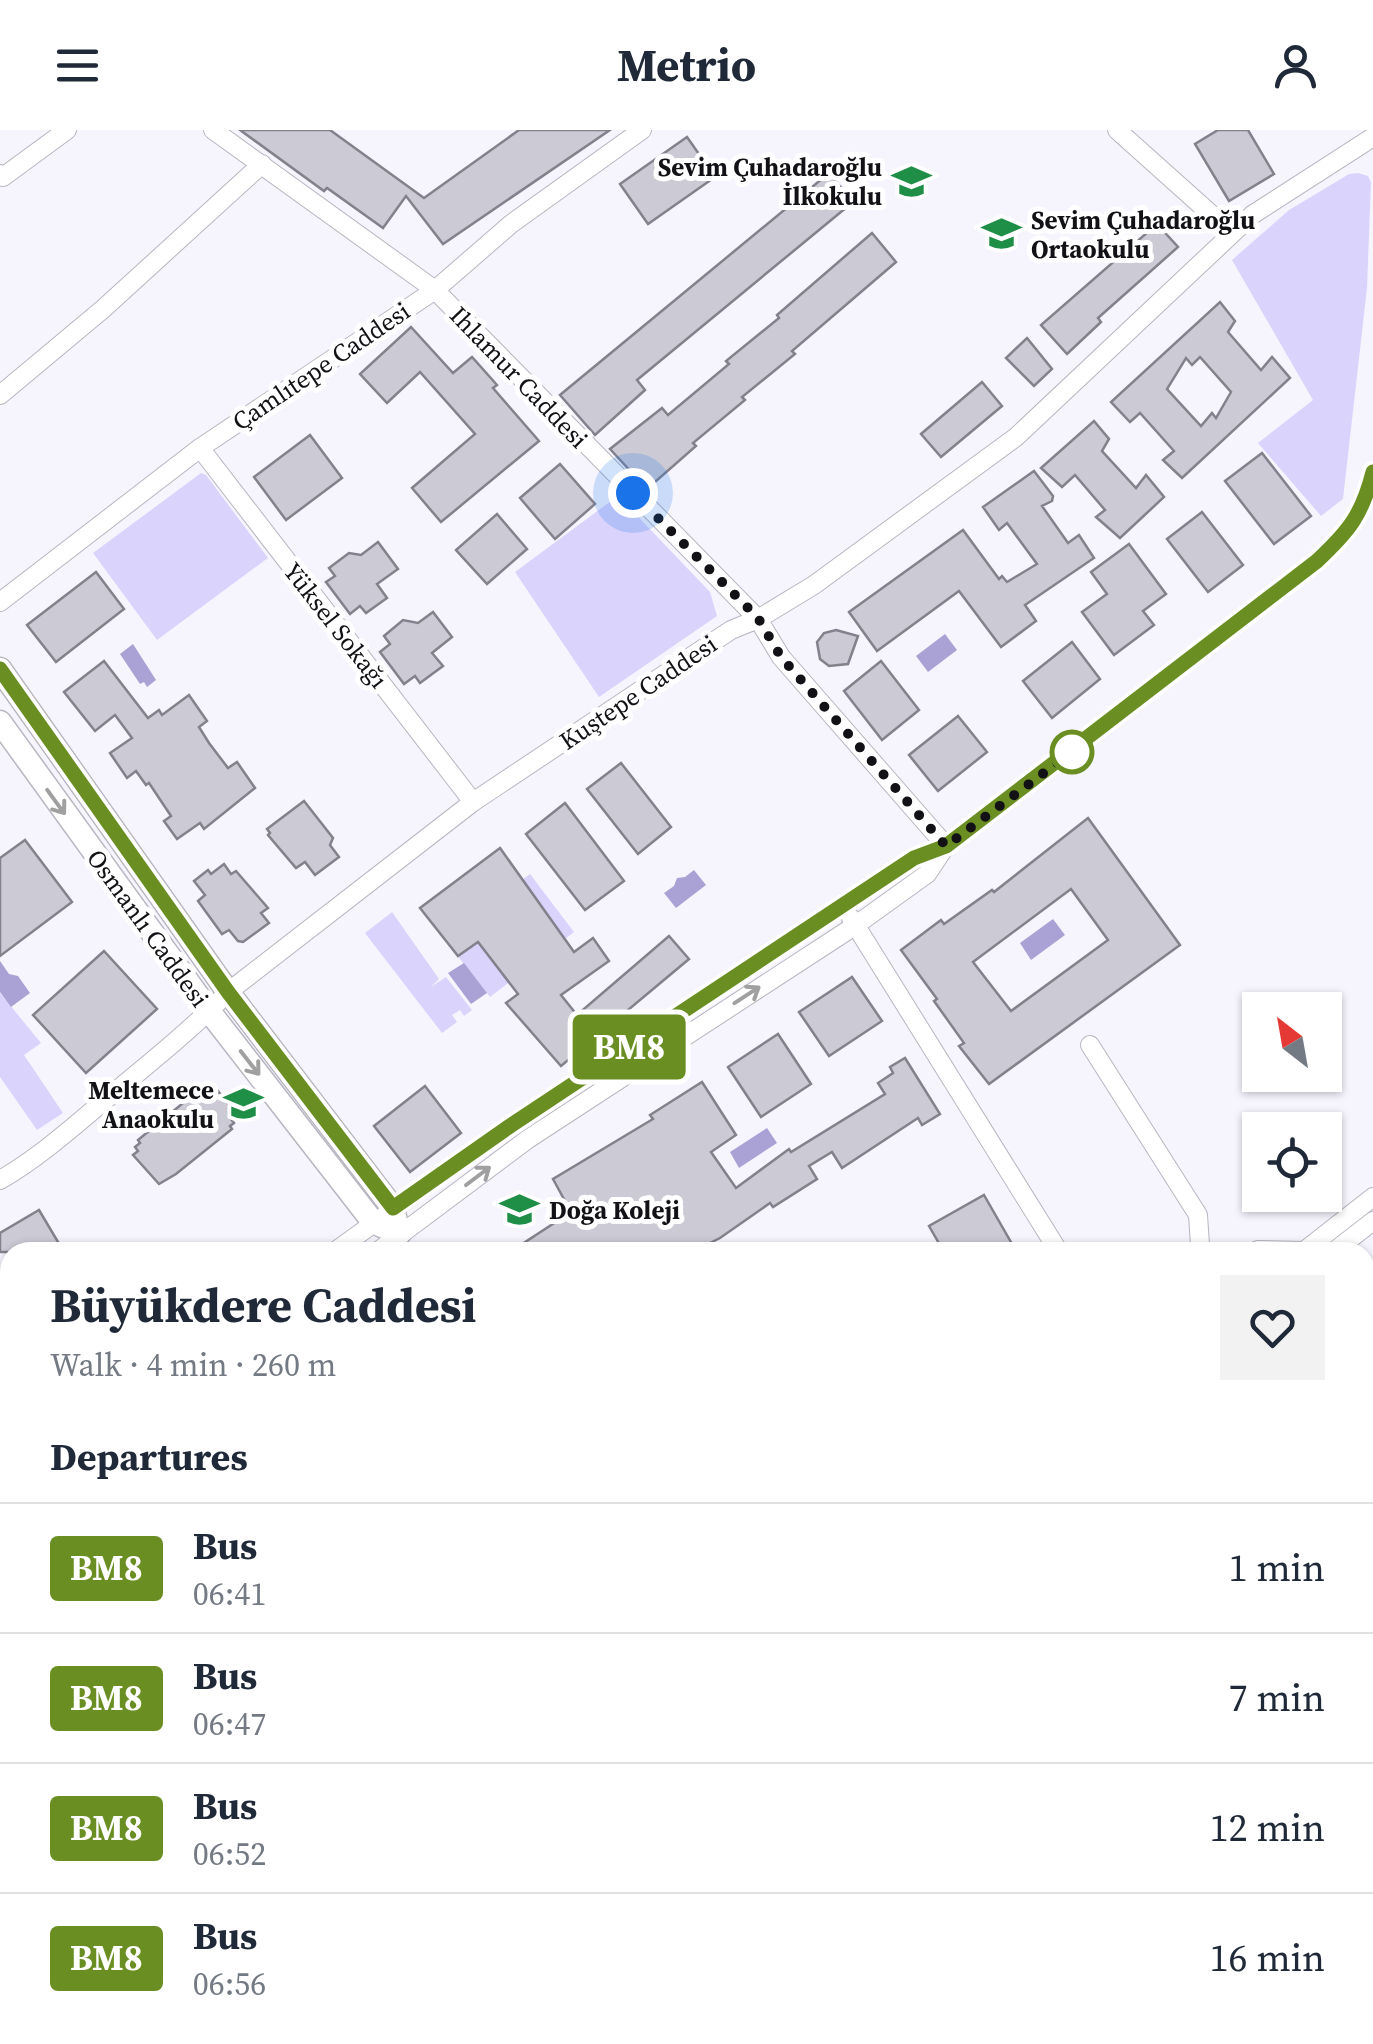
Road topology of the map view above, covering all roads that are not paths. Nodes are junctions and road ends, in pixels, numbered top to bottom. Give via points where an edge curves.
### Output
1 (67, 130) edge
2 (213, 130) edge
3 (642, 130) edge
4 (1117, 130) edge
5 (1372, 141) edge
6 (262, 164) junction
7 (0, 174) edge
8 (1232, 233) junction
9 (435, 290) junction
10 (0, 395) edge
11 (200, 448) junction
12 (1373, 472) edge
13 (0, 602) edge
14 (758, 618) junction
15 (0, 669) edge
16 (0, 722) edge
17 (473, 802) junction
18 (946, 846) junction
19 (842, 906) junction
20 (856, 925) junction
21 (228, 992) junction
22 (210, 1011) junction
23 (1090, 1046) dead end
24 (0, 1180) edge
25 (1373, 1197) edge
26 (393, 1208) junction
27 (1373, 1221) edge
28 (373, 1222) junction
29 (399, 1234) junction
30 (347, 1242) edge
31 (389, 1242) edge
32 (1053, 1242) edge
33 (1200, 1242) edge
34 (1316, 1242) edge
35 (1346, 1242) edge

1 - 7 street
2 - 6 street, Ihlamur Caddesi
3 - 9 street, Çamlıtepe Caddesi via 511,224
4 - 8 street
5 - 8 street, Kuştepe Caddesi via 1275,198
6 - 9 street, Ihlamur Caddesi
6 - 10 street
8 - 14 street, Kuştepe Caddesi via 1016,436 814,585
9 - 11 street, Çamlıtepe Caddesi
9 - 14 street, Ihlamur Caddesi
11 - 13 street, Çamlıtepe Caddesi
11 - 17 street, Yüksel Sokağı
12 - 18 street via 1350,530 1317,561
14 - 17 street, Kuştepe Caddesi
14 - 18 street, Ihlamur Caddesi via 781,657
15 - 21 main road, Osmanlı Caddesi
16 -> 22 main road, Osmanlı Caddesi
17 - 21 street, Kuştepe Caddesi
18 - 19 street via 914,858
18 - 20 street via 927,874
19 - 20 street
19 - 26 street
29 -> 20 street via 528,1139
20 - 32 street
21 - 22 street, Kuştepe Caddesi
21 - 26 main road, Osmanlı Caddesi
22 - 24 street, Kuştepe Caddesi
22 -> 28 main road, Osmanlı Caddesi
23 - 33 street via 1198,1216
25 - 34 street
26 - 28 street
26 - 29 main road, Osmanlı Caddesi
27 - 35 street
28 - 29 main road, Osmanlı Caddesi
28 - 30 street
29 - 31 street

